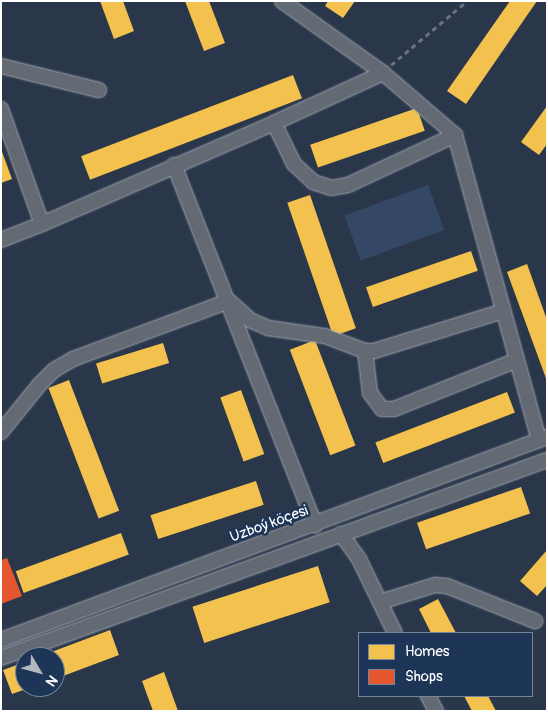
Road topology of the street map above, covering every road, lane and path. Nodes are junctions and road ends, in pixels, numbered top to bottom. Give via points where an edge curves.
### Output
1 (282, 1) edge
2 (467, 1) edge
3 (1, 66) edge
4 (383, 73) junction
5 (99, 90) dead end
6 (1, 109) edge
7 (274, 124) junction
8 (454, 135) junction
9 (174, 165) junction
10 (42, 224) junction
11 (1, 240) edge
12 (229, 301) junction
13 (503, 311) junction
14 (365, 351) junction
15 (517, 360) junction
16 (1, 432) edge
17 (543, 438) edge
18 (547, 460) edge
19 (315, 525) junction
20 (341, 534) junction
21 (380, 602) junction
22 (535, 622) dead end
23 (395, 632) edge
24 (1, 640) edge
25 (1, 658) edge
26 (429, 697) edge
27 (436, 711) edge

1 - 4 street
2 - 4 path
3 - 5 street
4 - 7 street
4 - 8 street
6 - 10 street
7 - 8 street via 294,164 313,182 331,188 348,184
7 - 9 street
8 - 13 street
9 - 10 street
9 - 12 street
10 - 11 street
12 - 14 street via 250,320 268,328 325,336
12 - 16 street via 73,359 54,370 39,385
12 - 19 street
13 - 14 street via 374,351
13 - 15 street
14 - 15 street via 370,393 382,409 394,409
15 - 17 street
17 - 19 street, Uzboý köçesi
18 - 20 street
19 - 24 street, Uzboý köçesi
20 - 21 street via 359,559
20 - 25 street
21 - 22 street via 435,585 447,586
21 - 23 street
26 - 27 street

